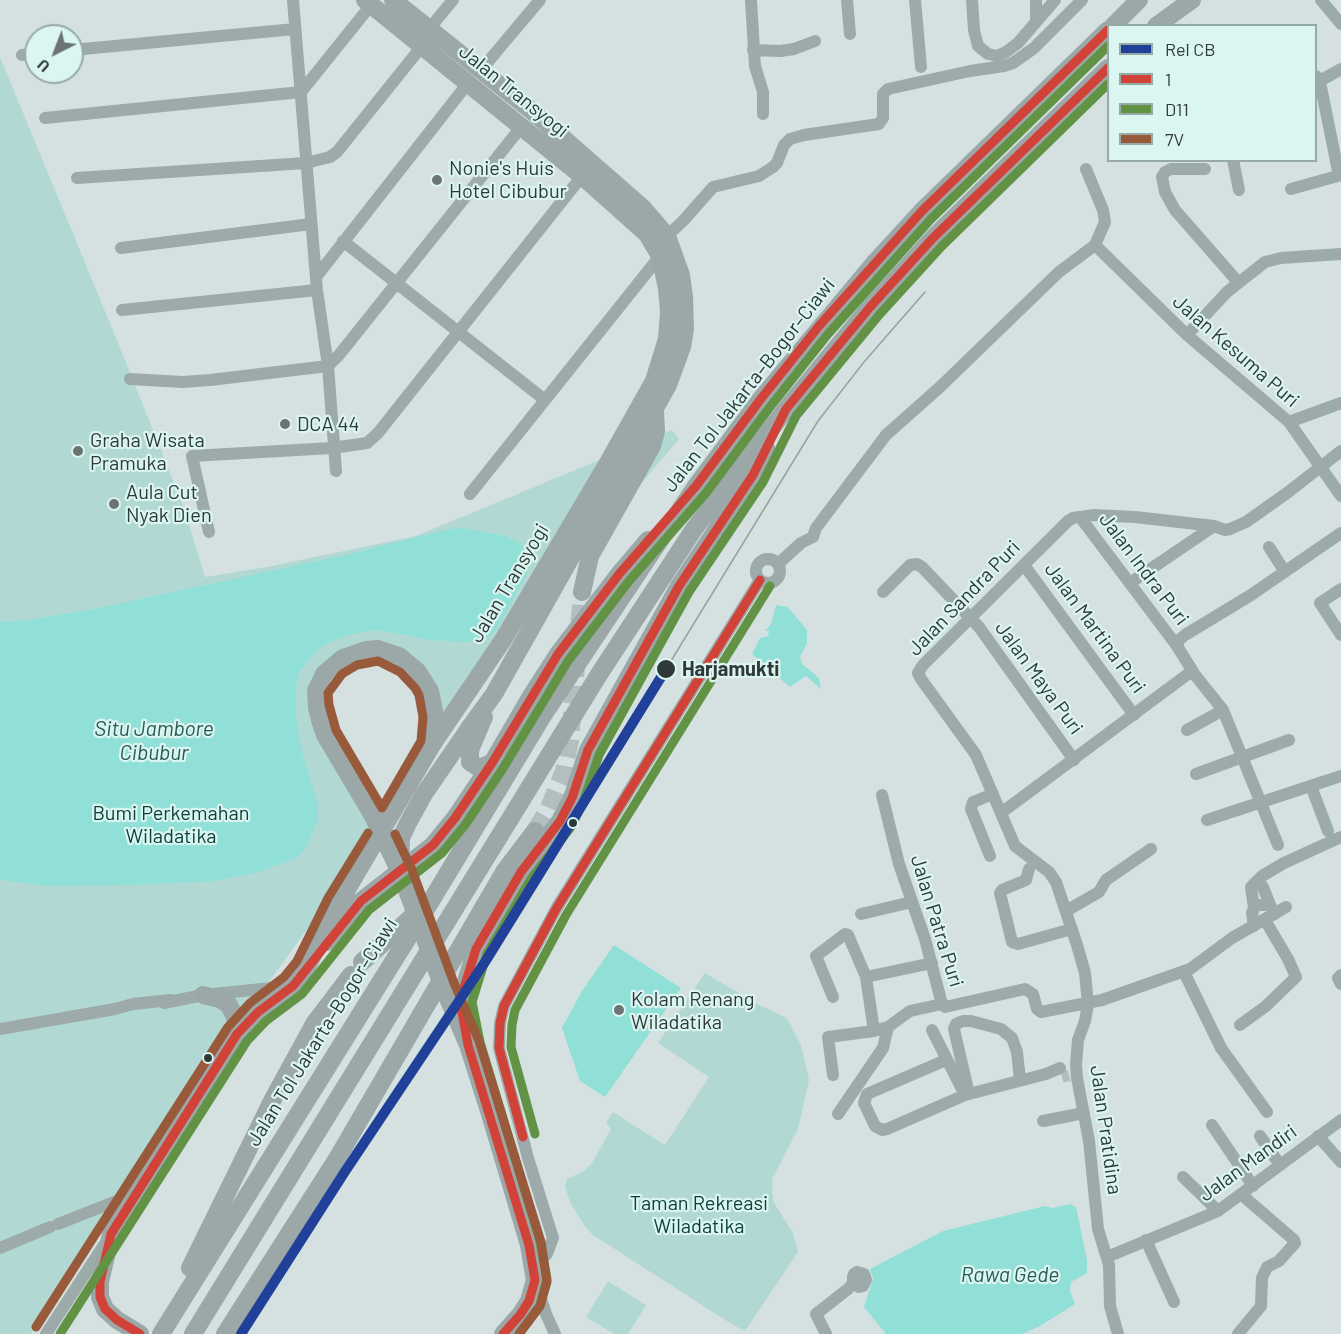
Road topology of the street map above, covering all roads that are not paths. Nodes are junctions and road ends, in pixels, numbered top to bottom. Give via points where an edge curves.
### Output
1 (293, 0) edge
2 (393, 0) edge
3 (453, 0) edge
4 (540, 0) edge
5 (751, 0) edge
6 (847, 0) edge
7 (915, 0) edge
8 (972, 0) edge
9 (1036, 0) edge
10 (1055, 0) edge
11 (1082, 0) edge
12 (1140, 0) edge
13 (1178, 0) edge
14 (1192, 0) edge
15 (1321, 0) edge
16 (368, 2) edge
17 (1036, 22) junction
18 (1115, 24) edge
19 (1156, 24) edge
20 (1157, 24) edge
21 (1341, 24) edge
22 (295, 29) junction
23 (1107, 31) edge
24 (850, 34) dead end
25 (425, 37) junction
26 (815, 41) dead end
27 (84, 49) edge
28 (753, 50) junction
29 (921, 67) dead end
30 (1107, 69) edge
31 (1341, 69) edge
32 (481, 70) junction
33 (1317, 80) edge
34 (498, 84) junction
35 (463, 90) junction
36 (301, 92) junction
37 (486, 98) junction
38 (763, 114) dead end
39 (45, 118) dead end
40 (522, 126) junction
41 (1233, 162) edge
42 (306, 163) junction
43 (1086, 169) dead end
44 (1205, 169) dead end
45 (1340, 173) edge
46 (582, 176) junction
47 (77, 178) dead end
48 (1291, 189) dead end
49 (1239, 190) dead end
50 (311, 224) junction
51 (667, 236) junction
52 (343, 241) junction
53 (1095, 244) junction
54 (121, 248) dead end
55 (1341, 254) edge
56 (660, 256) junction
57 (316, 277) junction
58 (1238, 282) junction
59 (397, 284) junction
60 (317, 290) junction
61 (123, 310) dead end
62 (458, 333) junction
63 (1187, 335) junction
64 (328, 366) junction
65 (130, 380) dead end
66 (545, 400) junction
67 (1341, 404) edge
68 (655, 409) junction
69 (786, 409) junction
70 (1289, 422) junction
71 (332, 448) junction
72 (1341, 451) edge
73 (1320, 468) junction
74 (336, 471) dead end
75 (696, 486) junction
76 (470, 494) dead end
77 (1341, 496) edge
78 (588, 511) junction
79 (1080, 517) junction
80 (1214, 526) junction
81 (209, 532) dead end
82 (1341, 533) edge
83 (1269, 547) dead end
84 (778, 564) junction
85 (1024, 565) junction
86 (1285, 572) junction
87 (760, 580) junction
88 (1130, 583) junction
89 (1341, 589) edge
90 (582, 592) tunnel mouth
91 (883, 592) dead end
92 (971, 619) junction
93 (1341, 635) edge
94 (1177, 646) junction
95 (1192, 671) junction
96 (494, 694) junction
97 (1223, 710) junction
98 (1134, 715) junction
99 (1187, 730) dead end
100 (1289, 740) dead end
101 (432, 746) junction
102 (1243, 758) junction
103 (1074, 760) junction
104 (492, 763) junction
105 (1196, 774) dead end
106 (1341, 776) edge
107 (1311, 786) junction
108 (993, 794) junction
109 (882, 795) dead end
110 (1261, 803) junction
111 (1001, 813) junction
112 (1207, 820) dead end
113 (535, 831) tunnel mouth
114 (1328, 831) dead end
115 (1341, 837) edge
116 (1278, 845) dead end
117 (1151, 849) dead end
118 (990, 856) dead end
119 (1029, 869) dead end
120 (401, 874) junction
121 (1257, 881) junction
122 (431, 901) junction
123 (912, 902) junction
124 (1286, 907) dead end
125 (1254, 908) junction
126 (1066, 911) junction
127 (1270, 913) junction
128 (861, 914) dead end
129 (1254, 926) junction
130 (1072, 929) junction
131 (932, 963) junction
132 (307, 967) junction
133 (1184, 972) junction
134 (867, 977) junction
135 (293, 986) junction
136 (203, 995) junction
137 (833, 997) dead end
138 (942, 1004) junction
139 (1088, 1004) junction
140 (1240, 1025) dead end
141 (888, 1027) junction
142 (0, 1029) edge
143 (932, 1030) dead end
144 (874, 1031) junction
145 (237, 1034) junction
146 (468, 1045) junction
147 (946, 1060) junction
148 (1068, 1071) junction
149 (833, 1075) dead end
150 (1020, 1080) junction
151 (967, 1094) junction
152 (1267, 1112) dead end
153 (1084, 1113) junction
154 (838, 1114) dead end
155 (1341, 1120) edge
156 (1043, 1121) dead end
157 (1212, 1125) dead end
158 (1260, 1136) dead end
159 (1318, 1136) junction
160 (1341, 1162) edge
161 (1280, 1165) junction
162 (1183, 1177) dead end
163 (1253, 1186) junction
164 (1242, 1195) junction
165 (128, 1205) junction
166 (1218, 1211) junction
167 (111, 1234) junction
168 (1146, 1240) junction
169 (0, 1248) edge
170 (1107, 1257) junction
171 (534, 1275) junction
172 (853, 1283) dead end
173 (1174, 1302) dead end
174 (46, 1334) edge
175 (140, 1334) edge
176 (159, 1334) edge
177 (193, 1334) edge
178 (225, 1334) edge
179 (503, 1334) edge
180 (555, 1334) edge
181 (826, 1334) edge
182 (1118, 1334) edge
183 (1238, 1334) edge

1 - 22 street
2 - 25 highway, Jalan Transyogi
3 - 25 street
4 - 32 street
5 - 28 street
6 - 24 street
7 - 29 street
8 - 17 street via 975,39 988,54 997,56 1011,49
9 - 17 street
10 - 17 street
11 - 51 street via 1034,48 1013,63 888,89 883,94 883,118 879,124 790,139 773,168 713,187
12 - 18 highway
13 - 19 highway
14 - 20 highway
15 - 21 street
16 - 25 highway, Jalan Transyogi
16 - 36 street
22 - 27 street
22 - 36 street
23 - 75 highway, Jalan Tol Jakarta–Bogor–Ciawi via 876,261 760,400
25 - 32 highway, Jalan Transyogi
25 - 35 highway, Jalan Transyogi
25 - 42 street via 337,152 330,158
26 - 28 street via 794,49
28 - 38 street via 764,92
30 - 69 highway via 933,238
31 - 33 street
32 - 34 highway, Jalan Transyogi
33 - 45 street
34 - 37 highway
34 - 51 highway, Jalan Transyogi via 615,182
35 - 37 highway, Jalan Transyogi
35 - 52 street
36 - 39 street
36 - 42 street
37 - 40 highway, Jalan Transyogi
40 - 46 highway, Jalan Transyogi
40 - 59 street
41 - 49 street
42 - 47 street
42 - 50 street
43 - 53 street via 1105,222
44 - 58 street via 1165,172 1165,192
45 - 48 street
46 - 56 highway, Jalan Transyogi via 647,234
46 - 62 street
50 - 54 street
50 - 57 street
51 - 68 highway, Jalan Transyogi via 682,284 684,329 677,362
52 - 57 street
52 - 59 street
53 - 63 street, Jalan Kesuma Puri
53 - 84 street via 1059,272 886,435 813,537
55 - 58 street via 1274,259 1257,266
56 - 66 street
56 - 78 highway, Jalan Transyogi via 667,288 667,339 654,381
57 - 60 street
58 - 63 street
59 - 62 street
59 - 64 street
60 - 61 street
60 - 64 street
62 - 66 street
62 - 71 street via 378,434 367,443
63 - 70 street, Jalan Kesuma Puri
64 - 65 street via 183,382
64 - 71 street
66 - 76 street
67 - 70 street
68 - 78 highway, Jalan Transyogi
68 - 90 highway via 652,446 590,556
69 - 146 highway via 753,475 679,586 588,750 560,821 521,872 476,949 460,1001
69 - 177 highway via 658,582
70 - 73 street, Jalan Kesuma Puri
71 - 74 street
71 - 81 street via 192,456
72 - 73 street
73 - 77 street, Jalan Kesuma Puri
73 - 80 street via 1240,526 1225,530
75 - 104 highway via 620,573 558,654
75 - 122 highway, Jalan Tol Jakarta–Bogor–Ciawi via 542,717
78 - 96 highway, Jalan Transyogi
78 - 101 highway, Jalan Transyogi
79 - 80 street via 1135,517
79 - 85 street, Jalan Sandra Puri via 1068,520
79 - 88 street, Jalan Indra Puri
80 - 88 street
82 - 86 street
83 - 86 street
84 - 87 street via 777,579 771,583
84 - 87 street via 768,558 760,560 755,570
85 - 92 street, Jalan Sandra Puri
85 - 98 street, Jalan Martina Puri
86 - 94 street via 1185,635
87 - 171 street via 555,909 504,1006 499,1048 553,1238
88 - 94 street, Jalan Indra Puri
89 - 93 street via 1320,603
91 - 92 street, Jalan Maya Puri via 910,565 917,564
92 - 103 street, Jalan Maya Puri
92 - 108 street, Jalan Sandra Puri via 918,673 976,755
94 - 95 street, Jalan Indra Puri
95 - 97 street, Jalan Indra Puri
95 - 98 street
96 - 104 highway via 469,758 479,768
96 - 120 highway, Jalan Transyogi, bridge via 408,823 401,838
97 - 99 street
97 - 102 street, Jalan Indra Puri
98 - 103 street
100 - 102 street
101 - 120 highway, bridge via 435,716 430,691 408,662 390,652 366,650 343,658 324,674 316,690 316,707 325,735 373,816
101 - 132 highway, Jalan Transyogi via 339,903
102 - 105 street
102 - 110 street, Jalan Indra Puri
103 - 111 street
104 - 132 highway via 433,845 361,901
106 - 107 street
107 - 110 street
107 - 114 street
108 - 111 street, Jalan Sandra Puri
108 - 118 street via 973,802 970,809
109 - 123 street, Jalan Patra Puri
110 - 112 street
110 - 116 street, Jalan Indra Puri
111 - 126 street, Jalan Pratidina via 1015,846 1053,878
113 - 178 highway via 504,872 338,1157
115 - 121 street via 1284,863
117 - 126 street via 1106,880 1099,892
119 - 130 street via 1026,880 1000,892 1012,942 1018,944
120 - 146 highway, bridge
121 - 125 street via 1251,887
121 - 127 street
122 - 176 highway, Jalan Tol Jakarta–Bogor–Ciawi
122 - 176 highway via 356,969 314,1024
123 - 128 street
123 - 131 street, Jalan Patra Puri
124 - 127 street
125 - 127 street via 1258,905
125 - 129 street
126 - 130 street, Jalan Pratidina
127 - 129 street
127 - 140 street via 1296,977
129 - 133 street
130 - 139 street, Jalan Pratidina via 1085,973
131 - 134 street
131 - 138 street, Jalan Patra Puri
132 - 135 highway, Jalan Transyogi
133 - 139 street
133 - 152 street via 1221,1048
134 - 137 street via 850,937 844,934 816,956
134 - 144 street
135 - 136 street
135 - 145 highway, Jalan Transyogi via 258,1012
136 - 142 street
136 - 145 highway via 229,1005
138 - 139 street, Jalan Patra Puri via 1024,988 1031,992 1041,1012
138 - 141 street via 910,1011
139 - 148 street, Jalan Pratidina
141 - 144 street
141 - 154 street via 883,1048
143 - 147 street
144 - 149 street via 828,1032
145 - 165 highway, Jalan Transyogi
146 - 171 highway via 529,1245
147 - 151 street
147 - 151 street via 867,1094 864,1103 875,1126 887,1129
148 - 150 street
148 - 153 street, Jalan Pratidina
150 - 151 street
150 - 151 street via 1012,1038 1001,1029 963,1021 954,1029
153 - 156 street
153 - 170 street, Jalan Pratidina via 1098,1229
155 - 159 street, Jalan Mandiri
157 - 163 street
158 - 161 street
159 - 160 street
159 - 161 street, Jalan Mandiri
161 - 163 street, Jalan Mandiri
162 - 166 street
163 - 164 street, Jalan Mandiri
164 - 166 street, Jalan Mandiri
164 - 183 street via 1295,1244 1267,1267 1262,1278 1261,1306
165 - 167 highway, Jalan Transyogi
165 - 169 street via 114,1202
166 - 168 street, Jalan Mandiri
167 - 174 street
167 - 175 highway, Jalan Transyogi via 100,1297 105,1309
168 - 170 street, Jalan Mandiri
168 - 173 street
170 - 182 street, Jalan Pratidina via 1110,1306
171 - 179 highway via 530,1301
171 - 180 street
172 - 181 street via 816,1314

